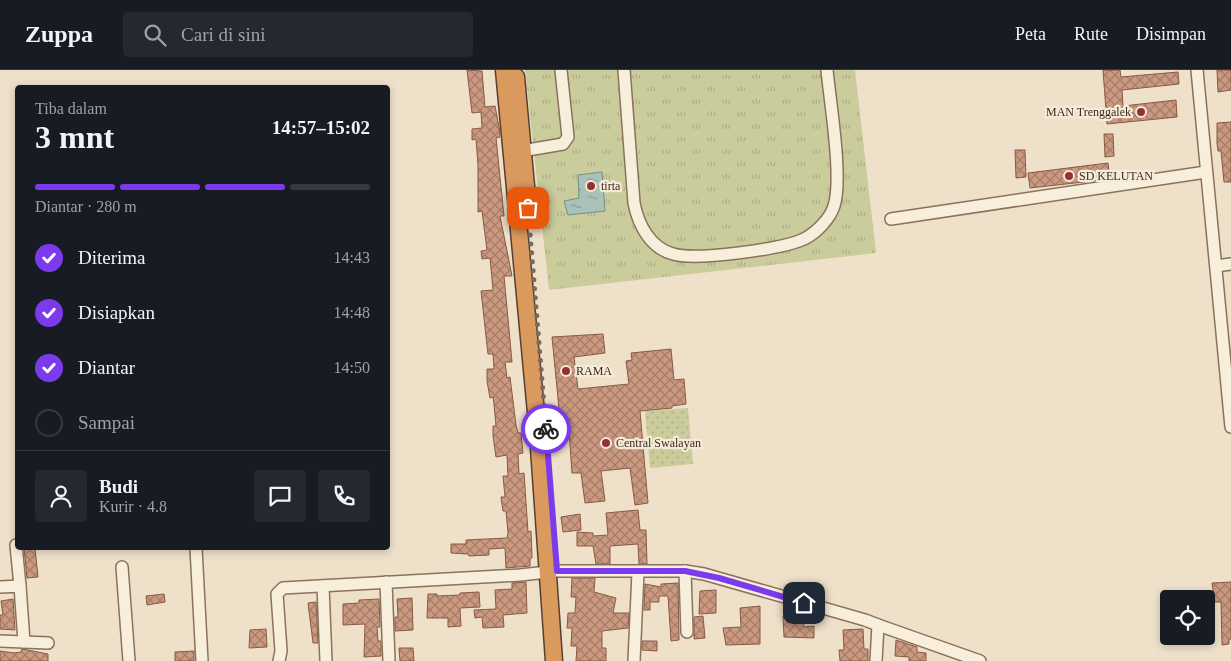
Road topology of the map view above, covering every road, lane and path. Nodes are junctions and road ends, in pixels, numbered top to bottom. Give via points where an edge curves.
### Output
1 (504, 70) edge
2 (516, 70) edge
3 (560, 70) edge
4 (624, 70) edge
5 (827, 70) edge
6 (1197, 70) edge
7 (518, 152) junction
8 (1206, 172) junction
9 (891, 219) dead end
10 (1231, 264) edge
11 (1216, 266) junction
12 (1231, 427) edge
13 (16, 550) edge
14 (196, 550) edge
15 (122, 567) dead end
16 (553, 571) junction
17 (685, 571) junction
18 (638, 572) junction
19 (386, 582) junction
20 (20, 586) junction
21 (323, 586) junction
22 (0, 587) edge
23 (878, 625) junction
24 (687, 632) dead end
25 (0, 641) edge
26 (24, 642) junction
27 (48, 643) dead end
28 (129, 661) edge
29 (202, 661) edge
30 (279, 661) edge
31 (326, 661) edge
32 (389, 661) edge
33 (554, 661) edge
34 (564, 661) edge
35 (634, 661) edge
36 (876, 661) edge
37 (980, 661) edge

1 - 7 highway
2 - 7 highway
3 - 7 street via 568,137 563,144
4 - 5 street via 638,222 662,249 683,256 783,246 805,238 821,226 834,206 837,186
6 - 8 street
7 - 16 highway
8 - 9 street
8 - 11 street
10 - 11 street
11 - 12 street
13 - 20 street
14 - 29 street
15 - 28 street
16 - 18 street
16 - 19 street
16 - 33 highway
16 - 34 highway
17 - 18 street
17 - 23 street via 743,584
17 - 24 street
18 - 35 street
19 - 21 street
19 - 32 street
20 - 22 street
20 - 26 street
21 - 30 street via 278,591
21 - 31 street
23 - 36 street
23 - 37 street
25 - 26 street
26 - 27 street

